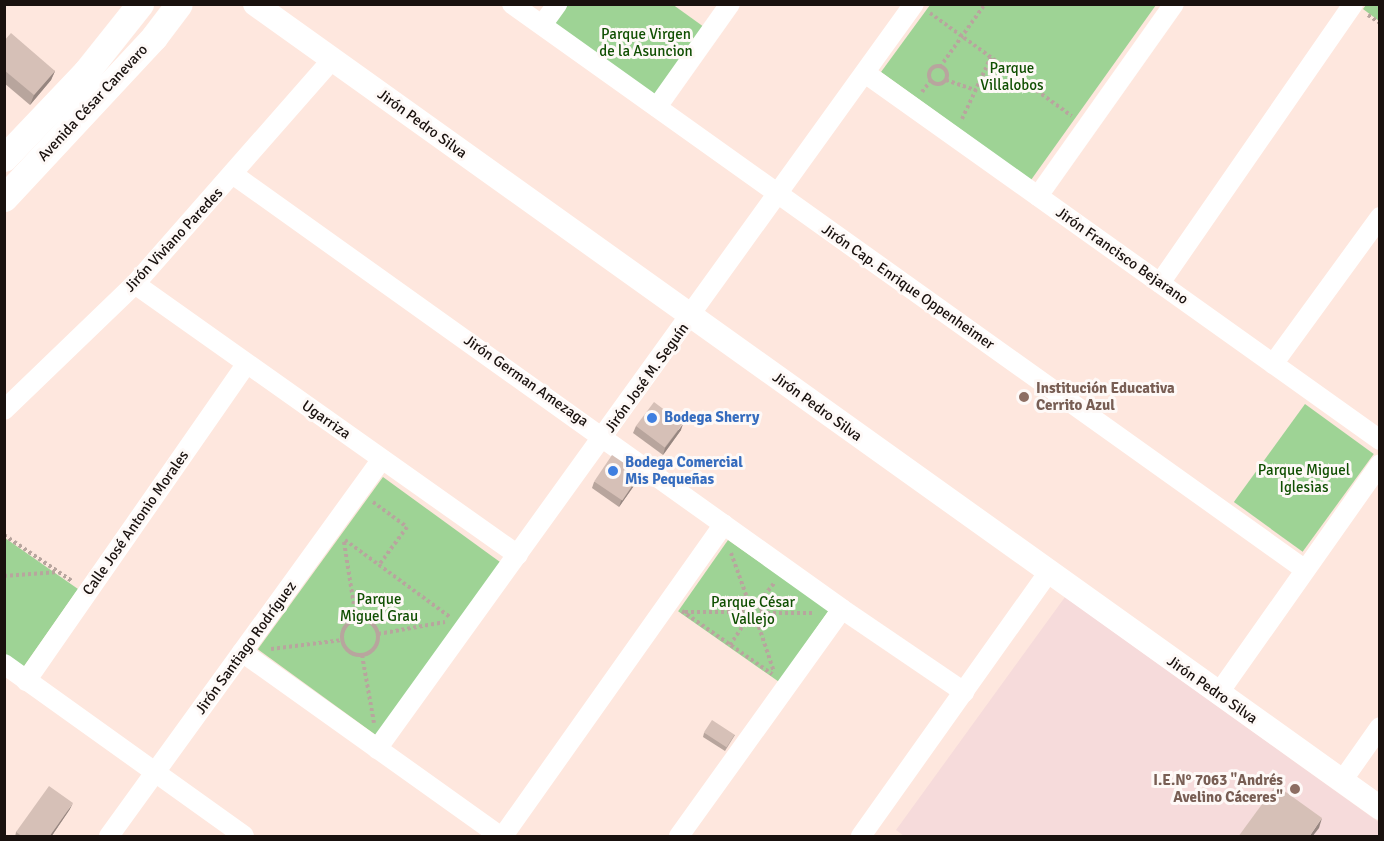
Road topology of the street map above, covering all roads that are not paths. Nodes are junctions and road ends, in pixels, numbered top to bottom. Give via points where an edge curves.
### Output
1 (140, 4) edge
2 (178, 4) edge
3 (255, 4) edge
4 (512, 4) edge
5 (557, 4) edge
6 (730, 4) edge
7 (1174, 4) edge
8 (1353, 4) edge
9 (921, 12) edge
10 (542, 25) junction
11 (332, 60) junction
12 (865, 73) junction
13 (657, 108) junction
14 (4, 158) edge
15 (234, 175) junction
16 (778, 194) junction
17 (1038, 196) junction
18 (4, 198) edge
19 (1380, 217) edge
20 (1160, 283) junction
21 (135, 284) junction
22 (691, 317) junction
23 (1273, 364) junction
24 (246, 365) junction
25 (4, 410) edge
26 (605, 437) junction
27 (1380, 440) edge
28 (382, 459) junction
29 (1380, 464) edge
30 (724, 524) junction
31 (518, 555) junction
32 (1304, 569) junction
33 (1048, 573) junction
34 (842, 609) junction
35 (242, 652) junction
36 (4, 664) edge
37 (26, 681) junction
38 (963, 692) junction
39 (1218, 694) junction
40 (1380, 727) edge
41 (376, 740) junction
42 (155, 773) junction
43 (1342, 781) junction
44 (1380, 808) edge
45 (109, 837) edge
46 (244, 837) edge
47 (502, 837) edge
48 (679, 837) edge
49 (861, 837) edge

1 - 14 main road, Avenida César Canevaro via 86,72
2 - 18 main road, Avenida César Canevaro via 154,37
3 - 11 street, Jirón Pedro Silva
4 - 10 street, Jirón Cap. Enrique Oppenheimer
5 - 10 street
6 - 13 street
7 - 17 street
8 - 20 street
9 - 12 street, Jirón José M. Seguín
10 - 13 street, Jirón Cap. Enrique Oppenheimer
11 - 15 street, Jirón Viviano Paredes
11 - 22 street, Jirón Pedro Silva
12 - 16 street, Jirón José M. Seguín
12 - 17 street, Jirón Francisco Bejarano
13 - 16 street, Jirón Cap. Enrique Oppenheimer
15 - 21 street, Jirón Viviano Paredes
15 - 26 street, Jirón German Amezaga
16 - 22 street, Jirón José M. Seguín
16 - 32 street, Jirón Cap. Enrique Oppenheimer
17 - 20 street, Jirón Francisco Bejarano
19 - 23 street
20 - 23 street, Jirón Francisco Bejarano
21 - 24 street, Ugarriza
21 - 25 street, Jirón Viviano Paredes
22 - 26 street, Jirón José M. Seguín
22 - 33 street, Jirón Pedro Silva
23 - 27 street, Jirón Francisco Bejarano
24 - 28 street, Ugarriza
24 - 37 street, Calle José Antonio Morales
26 - 30 street, Jirón German Amezaga
26 - 31 street, Jirón José M. Seguín
28 - 31 street, Ugarriza
28 - 35 street, Jirón Santiago Rodríguez via 337,535
29 - 32 street
30 - 34 street, Jirón German Amezaga
30 - 47 street via 681,606
31 - 41 street, Jirón José M. Seguín
32 - 39 street
33 - 38 street
33 - 39 street, Jirón Pedro Silva
34 - 38 street, Jirón German Amezaga
34 - 48 street via 781,681
35 - 41 street
35 - 42 street, Jirón Santiago Rodríguez
36 - 37 street
37 - 42 street
38 - 49 street
39 - 43 street, Jirón Pedro Silva
40 - 43 street
41 - 47 street
42 - 45 street, Jirón Santiago Rodríguez
42 - 46 street
43 - 44 street, Jirón Pedro Silva

